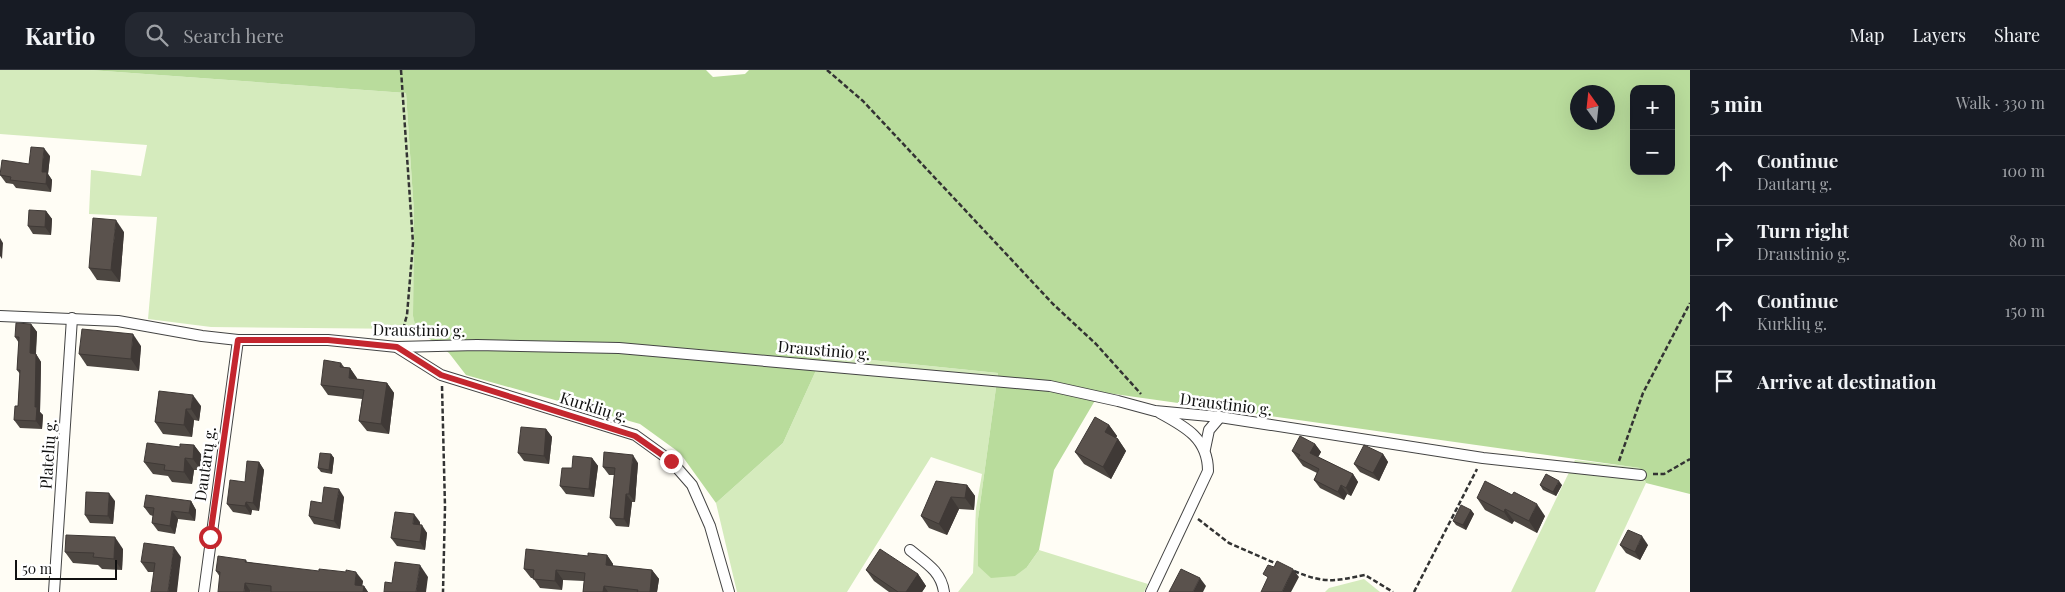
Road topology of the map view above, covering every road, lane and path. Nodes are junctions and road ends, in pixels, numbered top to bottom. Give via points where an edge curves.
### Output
1 (401, 70) edge
2 (827, 70) edge
3 (1690, 304) edge
4 (0, 316) edge
5 (72, 318) junction
6 (238, 340) junction
7 (397, 347) junction
8 (441, 375) junction
9 (1154, 411) junction
10 (1220, 417) junction
11 (1205, 449) junction
12 (1483, 458) junction
13 (1690, 459) edge
14 (1614, 474) junction
15 (1641, 475) joint
16 (1189, 512) junction
17 (910, 550) dead end
18 (1280, 566) edge
19 (1289, 569) edge
20 (54, 592) edge
21 (204, 592) edge
22 (443, 592) edge
23 (729, 592) edge
24 (944, 592) edge
25 (1151, 592) edge
26 (1393, 592) edge
27 (1414, 592) edge

1 - 7 path via 412,243 407,316
2 - 9 path via 863,101 1053,304 1096,344
3 - 14 path via 1644,393
4 - 5 street, Draustinio g.
5 - 6 street, Draustinio g. via 118,321
5 - 20 street, Platelių g.
6 - 7 street, Draustinio g. via 328,340
6 - 21 street, Dautarų g.
7 - 8 street, Kurklių g.
7 - 9 street, Draustinio g. via 619,348 828,365 1050,386
8 - 22 path via 445,507
8 - 23 street, Kurklių g. via 635,436 671,461 692,485 710,526
9 - 10 street, Draustinio g.
9 - 11 street via 1180,424
10 - 11 street via 1208,430
10 - 12 street, Draustinio g.
11 - 16 street via 1208,471
12 - 14 street, Draustinio g.
12 - 27 path
13 - 15 path via 1664,474
14 - 15 street, Draustinio g.
16 - 18 path via 1229,543
16 - 25 street
17 - 24 street via 937,572
19 - 26 path via 1314,580 1330,581 1365,575

